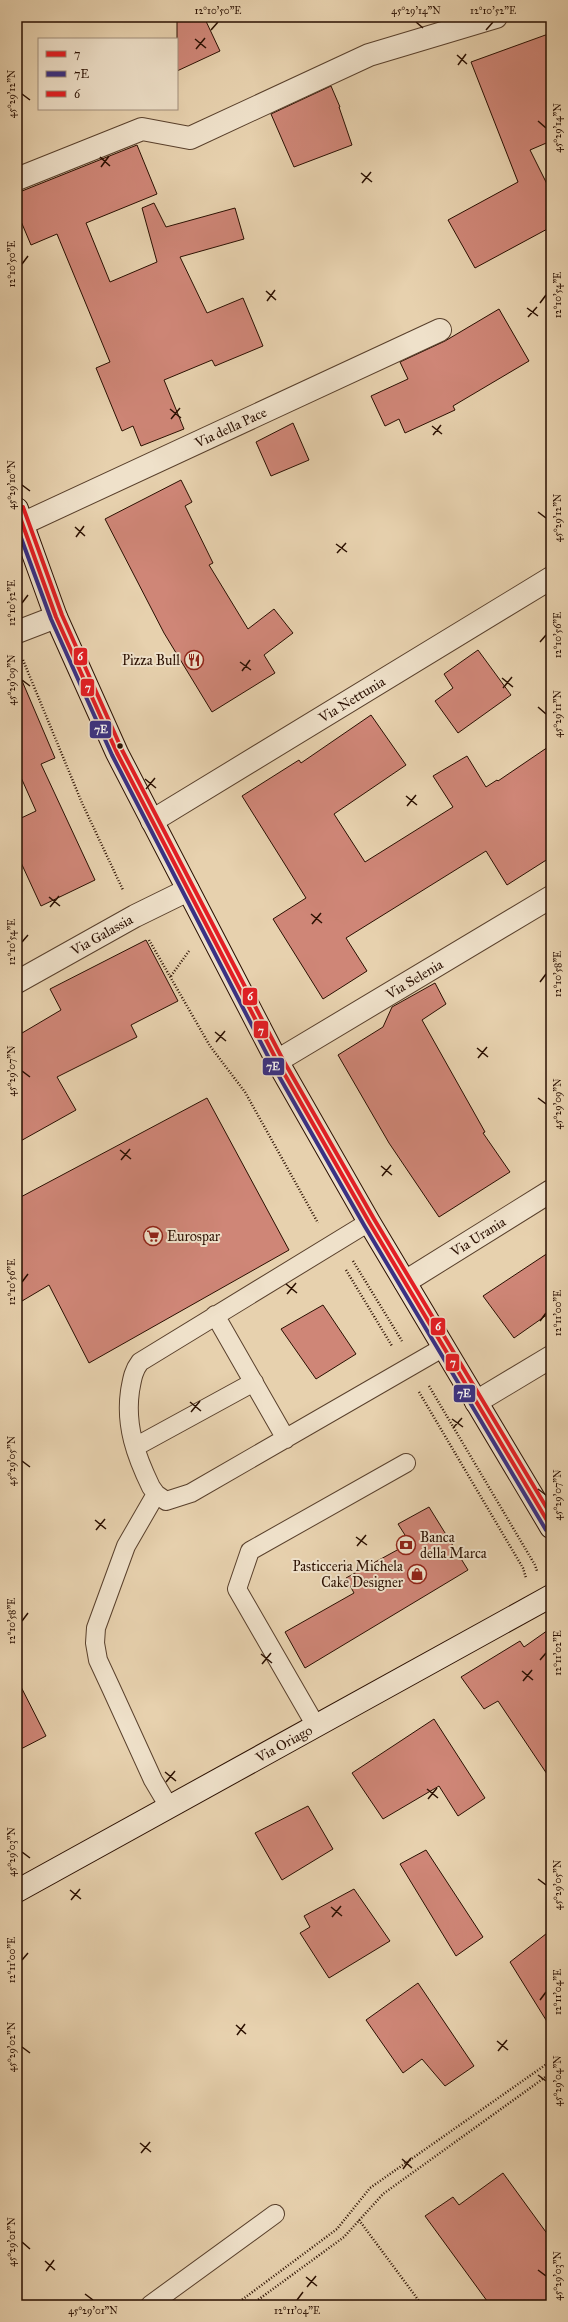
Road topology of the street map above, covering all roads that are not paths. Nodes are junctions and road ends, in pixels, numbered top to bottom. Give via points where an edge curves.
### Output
1 (496, 17) edge
2 (17, 179) edge
3 (440, 330) dead end
4 (20, 517) edge
5 (551, 578) edge
6 (56, 617) junction
7 (17, 632) edge
8 (152, 822) junction
9 (188, 890) junction
10 (551, 897) edge
11 (17, 982) edge
12 (277, 1061) junction
13 (551, 1191) edge
14 (369, 1222) junction
15 (405, 1282) junction
16 (215, 1315) junction
17 (444, 1347) junction
18 (551, 1357) edge
19 (254, 1382) junction
20 (476, 1402) junction
21 (286, 1439) junction
22 (135, 1447) junction
23 (406, 1463) dead end
24 (156, 1494) junction
25 (551, 1528) edge
26 (551, 1596) edge
27 (316, 1726) junction
28 (169, 1806) junction
29 (17, 1891) edge
30 (275, 2214) dead end
31 (150, 2305) edge

1 - 2 street via 369,56 190,138 142,129
3 - 4 street, Via della Pace
4 - 6 street
5 - 8 street, Via Nettunia
6 - 7 street
6 - 8 street via 117,752
8 - 9 street
9 - 11 street, Via Galassia via 135,916
9 - 12 street
10 - 12 street, Via Selenia
12 - 14 street
13 - 15 street, Via Urania
14 - 15 street
14 - 16 lane
15 - 17 street
16 - 19 lane
16 - 22 lane via 152,1353 138,1365 132,1381 128,1412
17 - 20 street
17 - 21 lane
18 - 20 street
19 - 21 lane
19 - 22 lane
20 - 25 street
21 - 24 lane via 182,1497 166,1501
22 - 24 lane
23 - 27 lane via 250,1551 237,1589
24 - 28 lane via 126,1546 96,1628 95,1644 104,1674 153,1780
26 - 27 street, Via Oriago
27 - 28 street, Via Oriago
28 - 29 street, Via Oriago
30 - 31 lane

